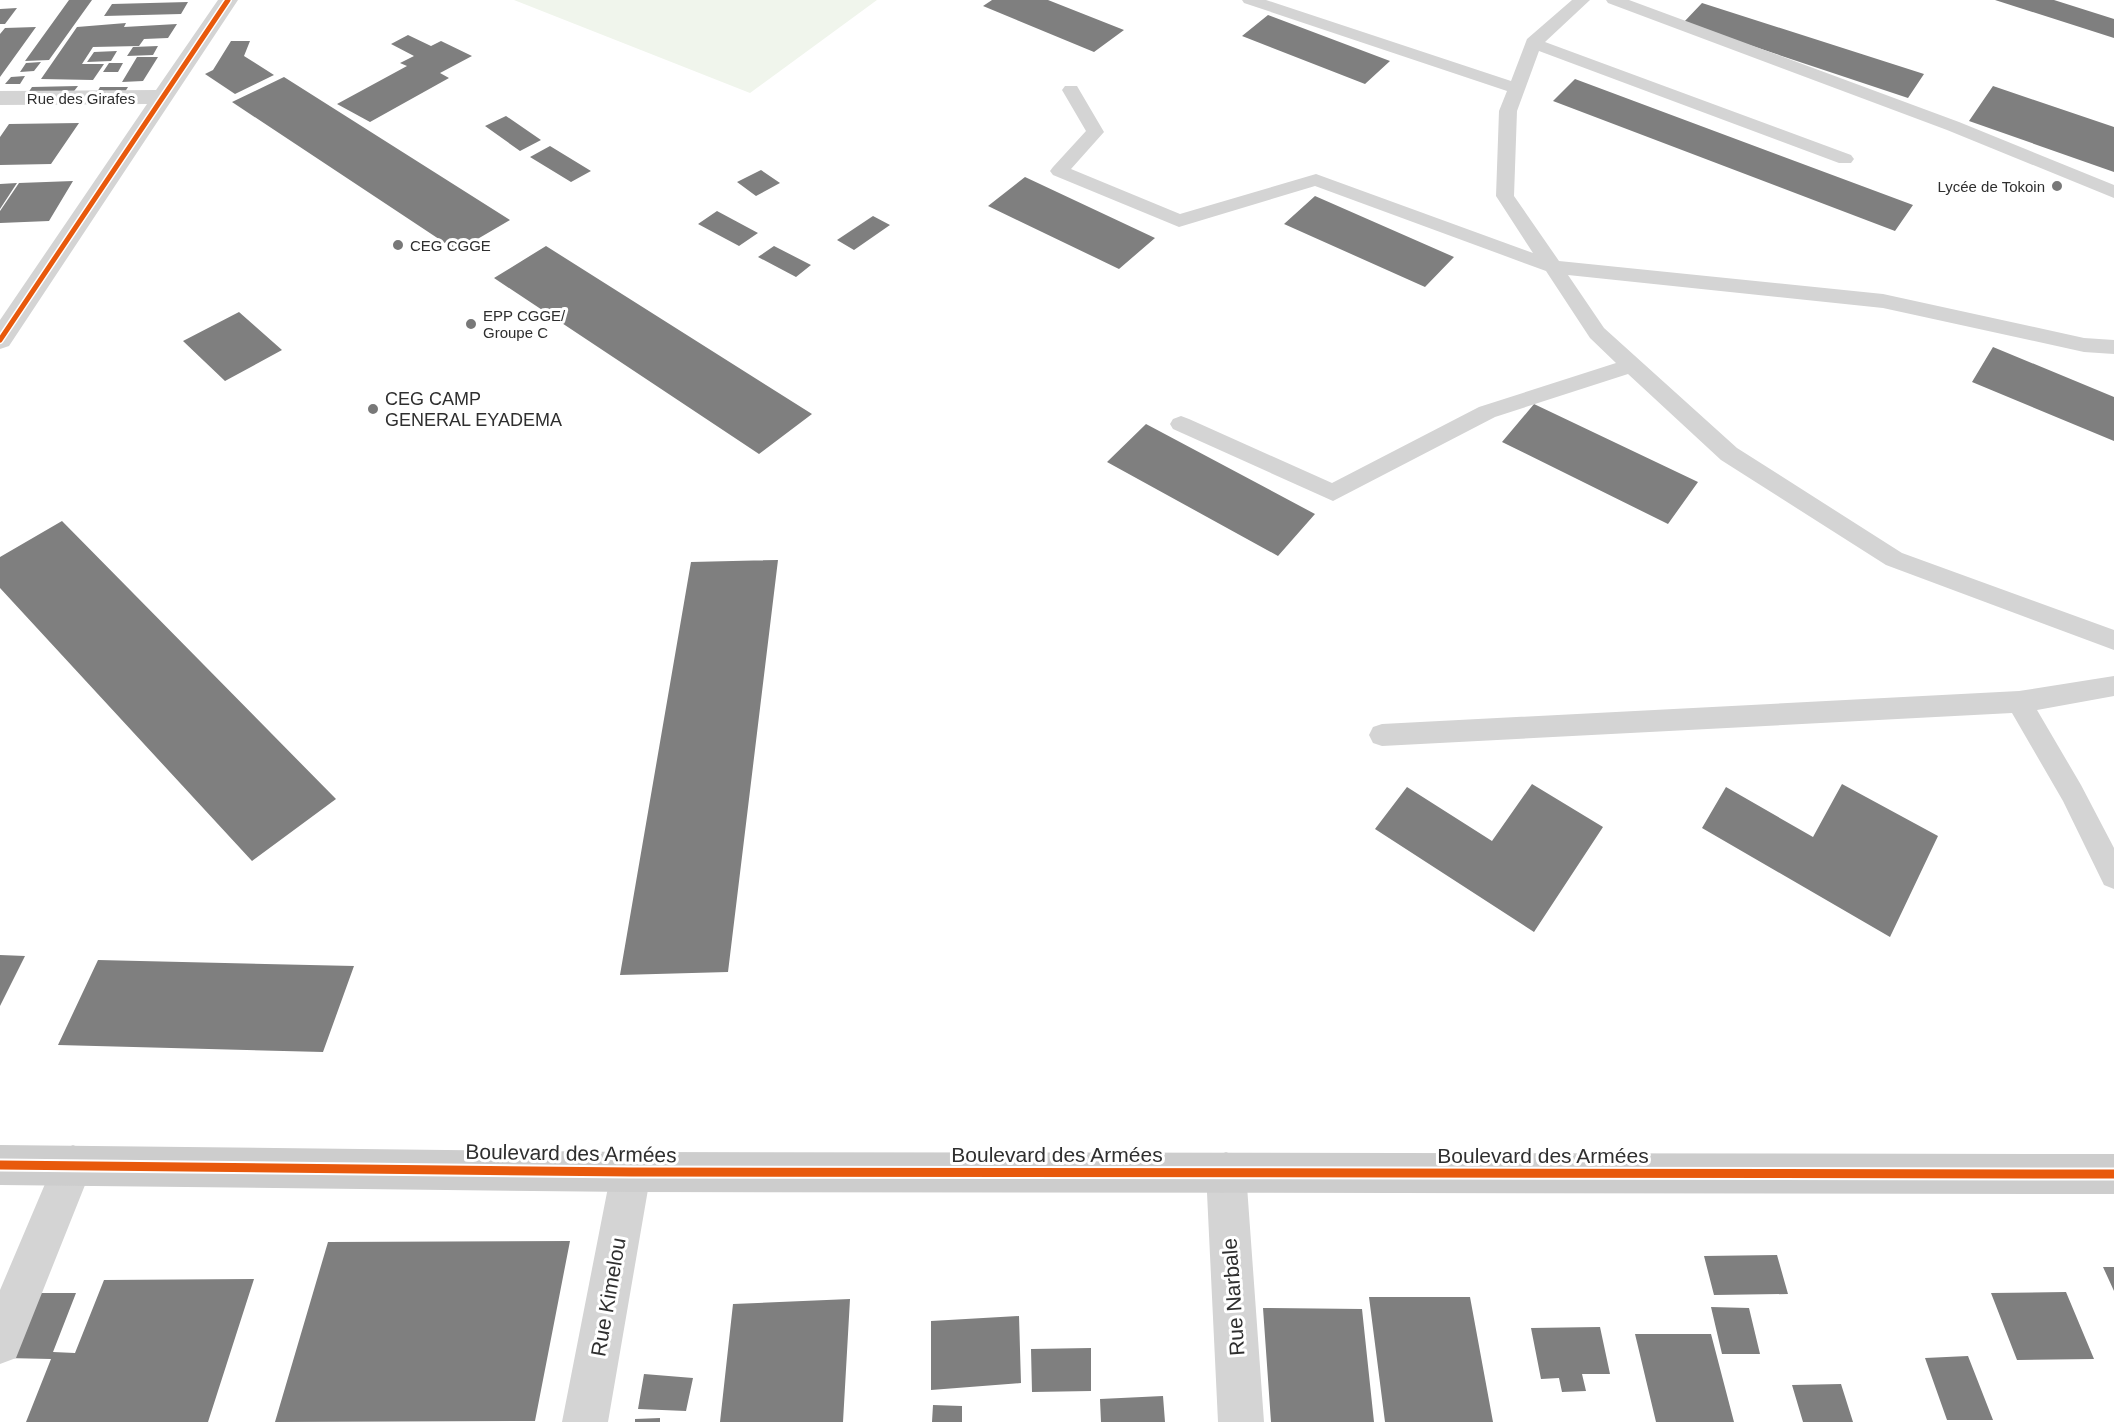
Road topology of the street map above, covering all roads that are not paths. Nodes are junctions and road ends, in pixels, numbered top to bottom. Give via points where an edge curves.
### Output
1 (228, 0) edge
2 (1250, 0) edge
3 (1582, 0) edge
4 (1614, 0) edge
5 (1533, 43) junction
6 (1516, 88) junction
7 (1071, 90) dead end
8 (163, 97) junction
9 (0, 98) edge
10 (1845, 159) dead end
11 (2114, 192) edge
12 (1553, 267) junction
13 (0, 340) edge
14 (2114, 347) edge
15 (1632, 365) junction
16 (1181, 424) dead end
17 (2114, 640) edge
18 (2114, 686) edge
19 (2019, 702) junction
20 (1382, 735) dead end
21 (2114, 876) edge
22 (0, 1165) edge
23 (73, 1165) junction
24 (631, 1172) junction
25 (1226, 1172) junction
26 (2114, 1173) edge
27 (0, 1342) edge
28 (585, 1422) edge
29 (1241, 1422) edge

1 - 8 street
2 - 6 lane
3 - 5 lane
4 - 11 lane via 1953,126
5 - 6 lane
5 - 10 lane
6 - 12 lane via 1508,111 1505,196
7 - 12 lane via 1095,132 1059,171 1179,221 1316,180
8 - 9 street, Rue des Girafes
8 - 13 street
12 - 14 lane via 1883,301 2084,345
12 - 15 lane via 1597,333
15 - 16 lane via 1487,412 1333,493
15 - 17 lane via 1729,454 1894,559
18 - 19 lane
19 - 20 lane
19 - 21 lane
22 - 23 street, Boulevard des Armées
23 - 24 street, Boulevard des Armées
23 - 27 street
24 - 25 street, Boulevard des Armées
24 - 28 street, Rue Kimelou
25 - 26 street, Boulevard des Armées
25 - 29 street, Rue Narbale

